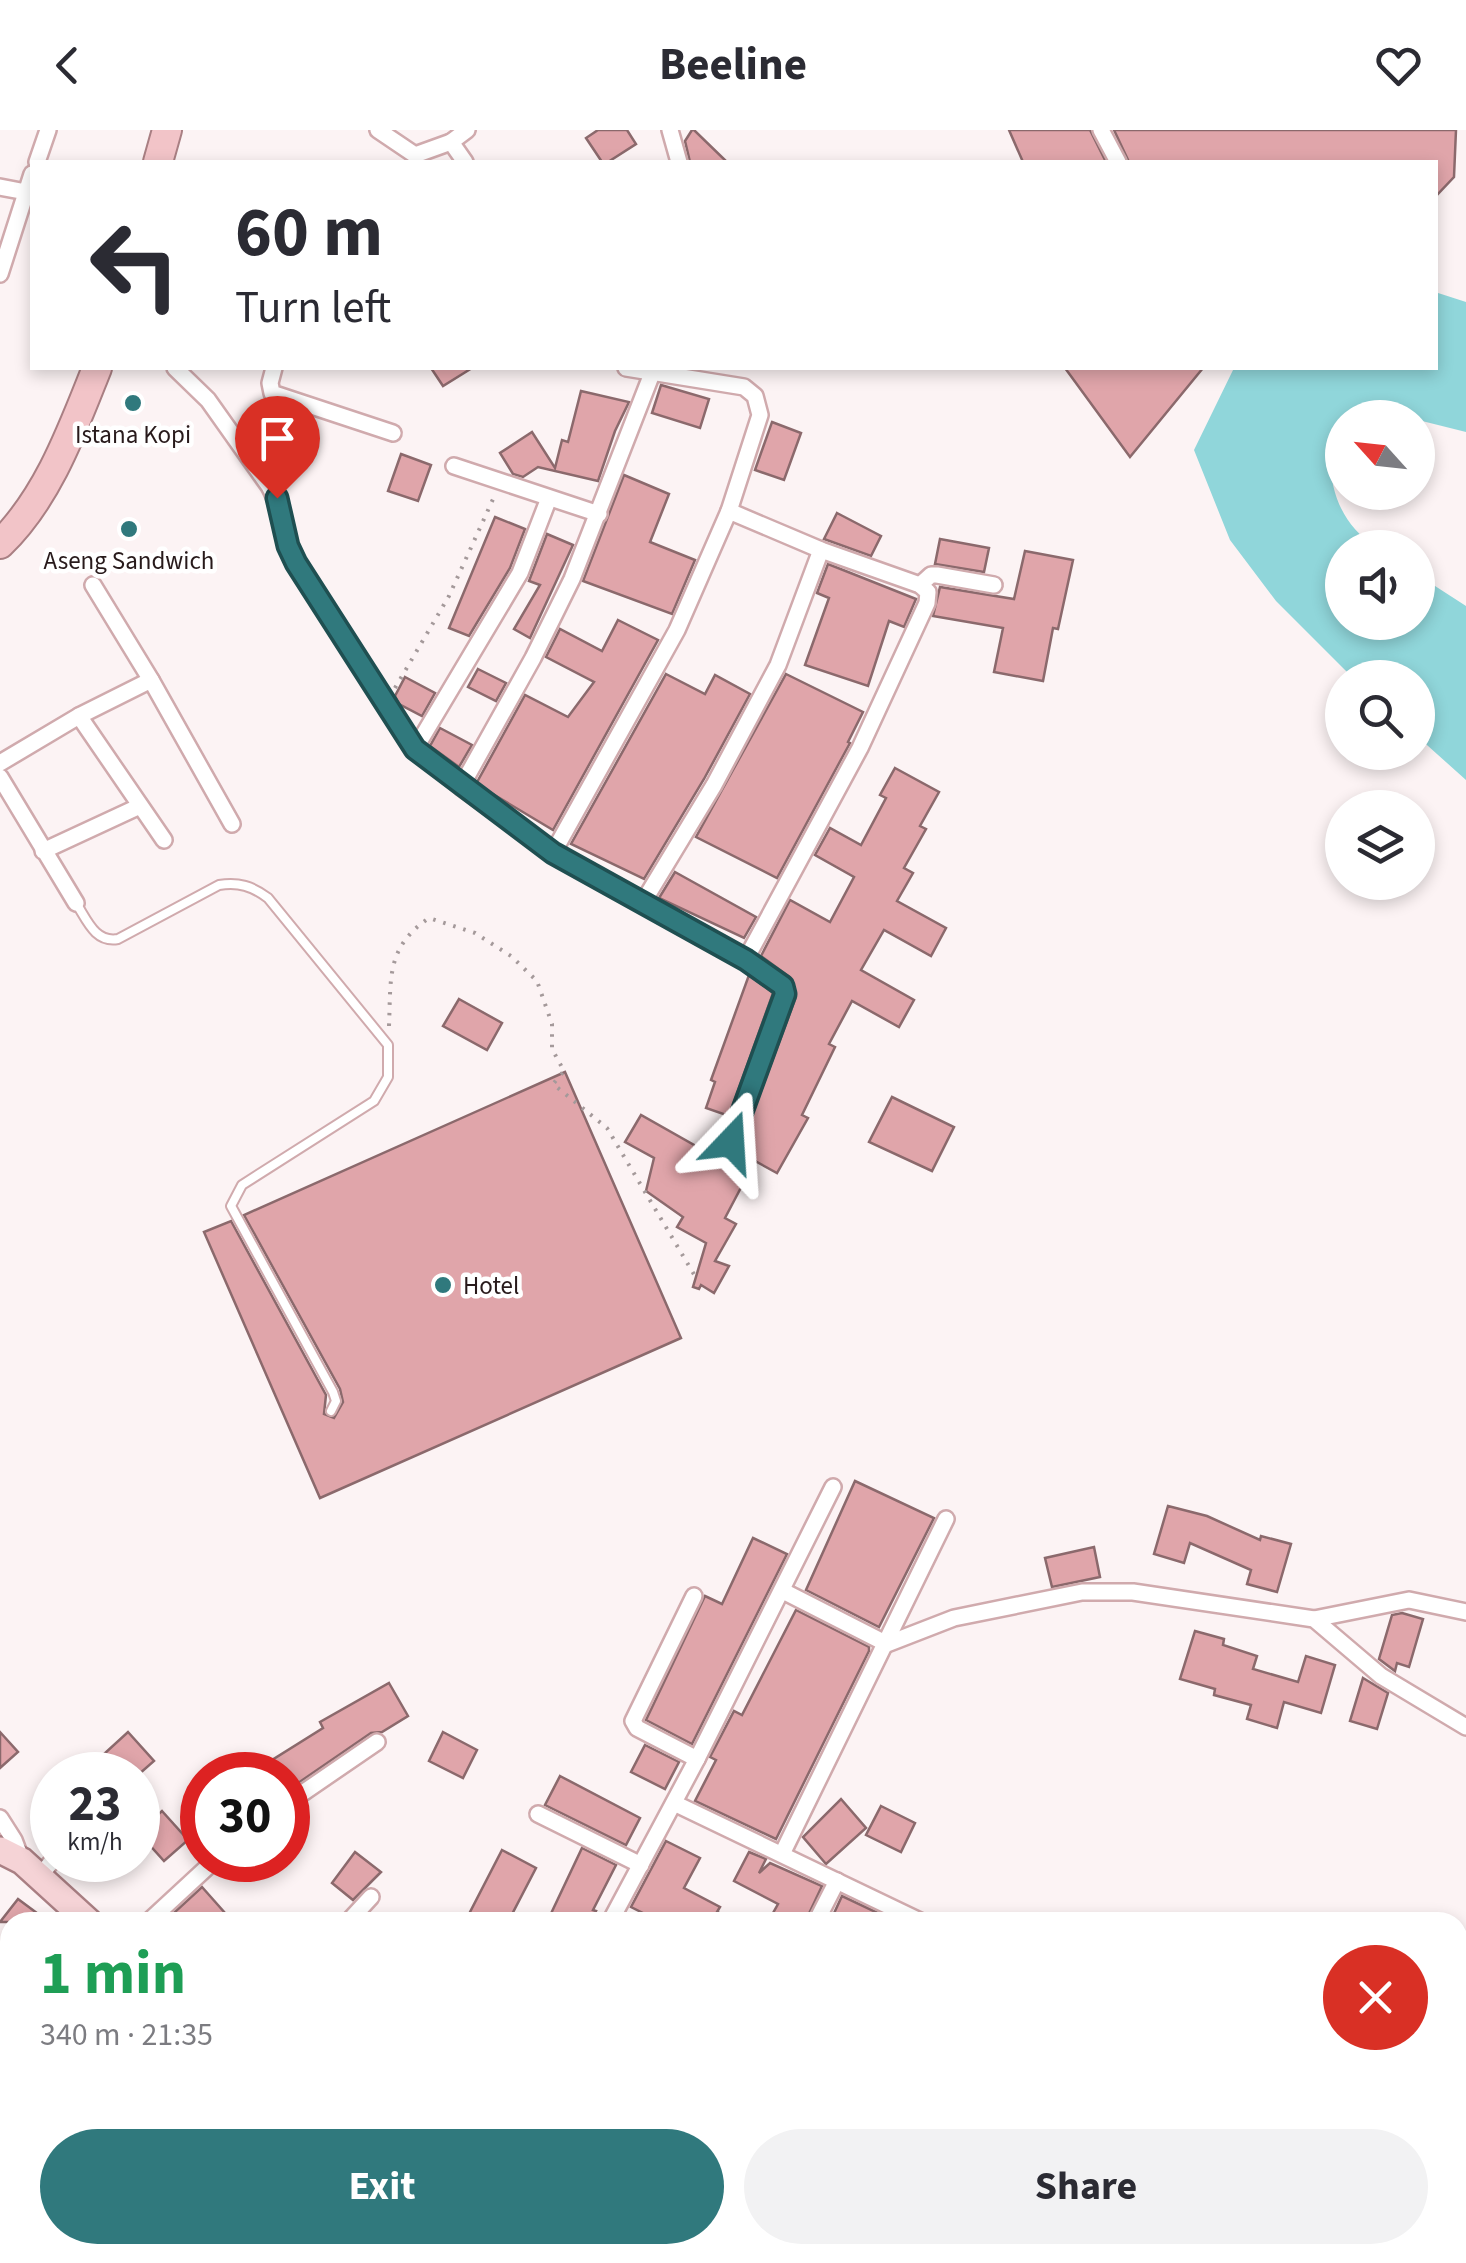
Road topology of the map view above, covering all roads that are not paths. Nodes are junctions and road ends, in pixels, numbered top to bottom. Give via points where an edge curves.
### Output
1 (48, 130) edge
2 (167, 130) edge
3 (378, 130) edge
4 (467, 130) edge
5 (670, 130) edge
6 (1101, 130) edge
7 (451, 142) junction
8 (416, 159) edge
9 (37, 160) edge
10 (159, 160) edge
11 (464, 160) edge
12 (678, 160) edge
13 (1117, 160) edge
14 (30, 180) edge
15 (0, 187) edge
16 (26, 192) junction
17 (4, 238) edge
18 (0, 274) edge
19 (96, 370) edge
20 (176, 370) edge
21 (274, 370) edge
22 (640, 370) edge
23 (654, 372) junction
24 (393, 433) dead end
25 (454, 466) dead end
26 (549, 498) junction
27 (729, 511) junction
28 (599, 514) junction
29 (0, 544) edge
30 (821, 550) junction
31 (920, 584) junction
32 (93, 586) dead end
33 (994, 586) dead end
34 (152, 680) junction
35 (79, 716) junction
36 (415, 749) junction
37 (0, 764) edge
38 (0, 777) edge
39 (461, 787) junction
40 (140, 806) junction
41 (232, 824) dead end
42 (164, 840) dead end
43 (44, 852) junction
44 (553, 853) junction
45 (76, 903) joint
46 (642, 904) junction
47 (746, 960) junction
48 (731, 1142) dead end
49 (331, 1411) dead end
50 (832, 1487) dead end
51 (946, 1519) dead end
52 (783, 1590) junction
53 (694, 1596) dead end
54 (1466, 1612) edge
55 (1314, 1619) junction
56 (887, 1644) junction
57 (1466, 1727) edge
58 (378, 1742) dead end
59 (697, 1759) junction
60 (310, 1789) edge
61 (674, 1803) junction
62 (538, 1814) dead end
63 (0, 1818) edge
64 (782, 1854) junction
65 (28, 1862) edge
66 (641, 1865) junction
67 (837, 1880) junction
68 (191, 1882) edge
69 (371, 1896) dead end
70 (79, 1912) edge
71 (159, 1912) edge
72 (357, 1912) edge
73 (615, 1912) edge
74 (821, 1912) edge
75 (902, 1912) edge

1 - 9 street
2 - 10 highway
3 - 8 street
4 - 7 street
5 - 12 street
6 - 13 street
7 - 8 street
7 - 11 street
14 - 16 street
15 - 16 street
16 - 17 street
17 - 18 street
19 - 29 highway via 71,435
20 - 36 street via 208,400 270,486 292,556
21 - 24 street via 272,393
22 - 23 street
23 - 27 street via 744,387 759,404
23 - 28 street
25 - 26 street
26 - 28 street
26 - 36 street via 520,573
27 - 30 street
27 - 44 street via 677,630
28 - 39 street via 533,658
30 - 31 street
30 - 46 street via 778,665
31 - 33 street via 937,575
31 - 47 street via 927,602 860,748
32 - 34 street
34 - 35 street
34 - 41 street
35 - 37 street
35 - 40 street
36 - 39 street
38 - 43 street
39 - 44 street
40 - 42 street
40 - 43 street
43 - 45 street
44 - 46 street
45 - 49 lane via 98,936 110,940 219,885 256,889 388,1045 388,1077 374,1101 242,1185 231,1206 334,1392
46 - 47 street
47 - 48 street via 785,994
50 - 52 street
51 - 56 street
52 - 56 street
52 - 59 street
53 - 59 street via 633,1721
54 - 55 street via 1408,1600
55 - 56 street via 1105,1590 954,1618
55 - 57 street via 1381,1676
56 - 64 street
58 - 60 street
59 - 61 street
61 - 64 street
61 - 66 street
62 - 66 street
63 - 65 street
64 - 67 street
65 - 70 main road
66 - 73 street
67 - 74 street
67 - 75 street
68 - 71 street
69 - 72 street

